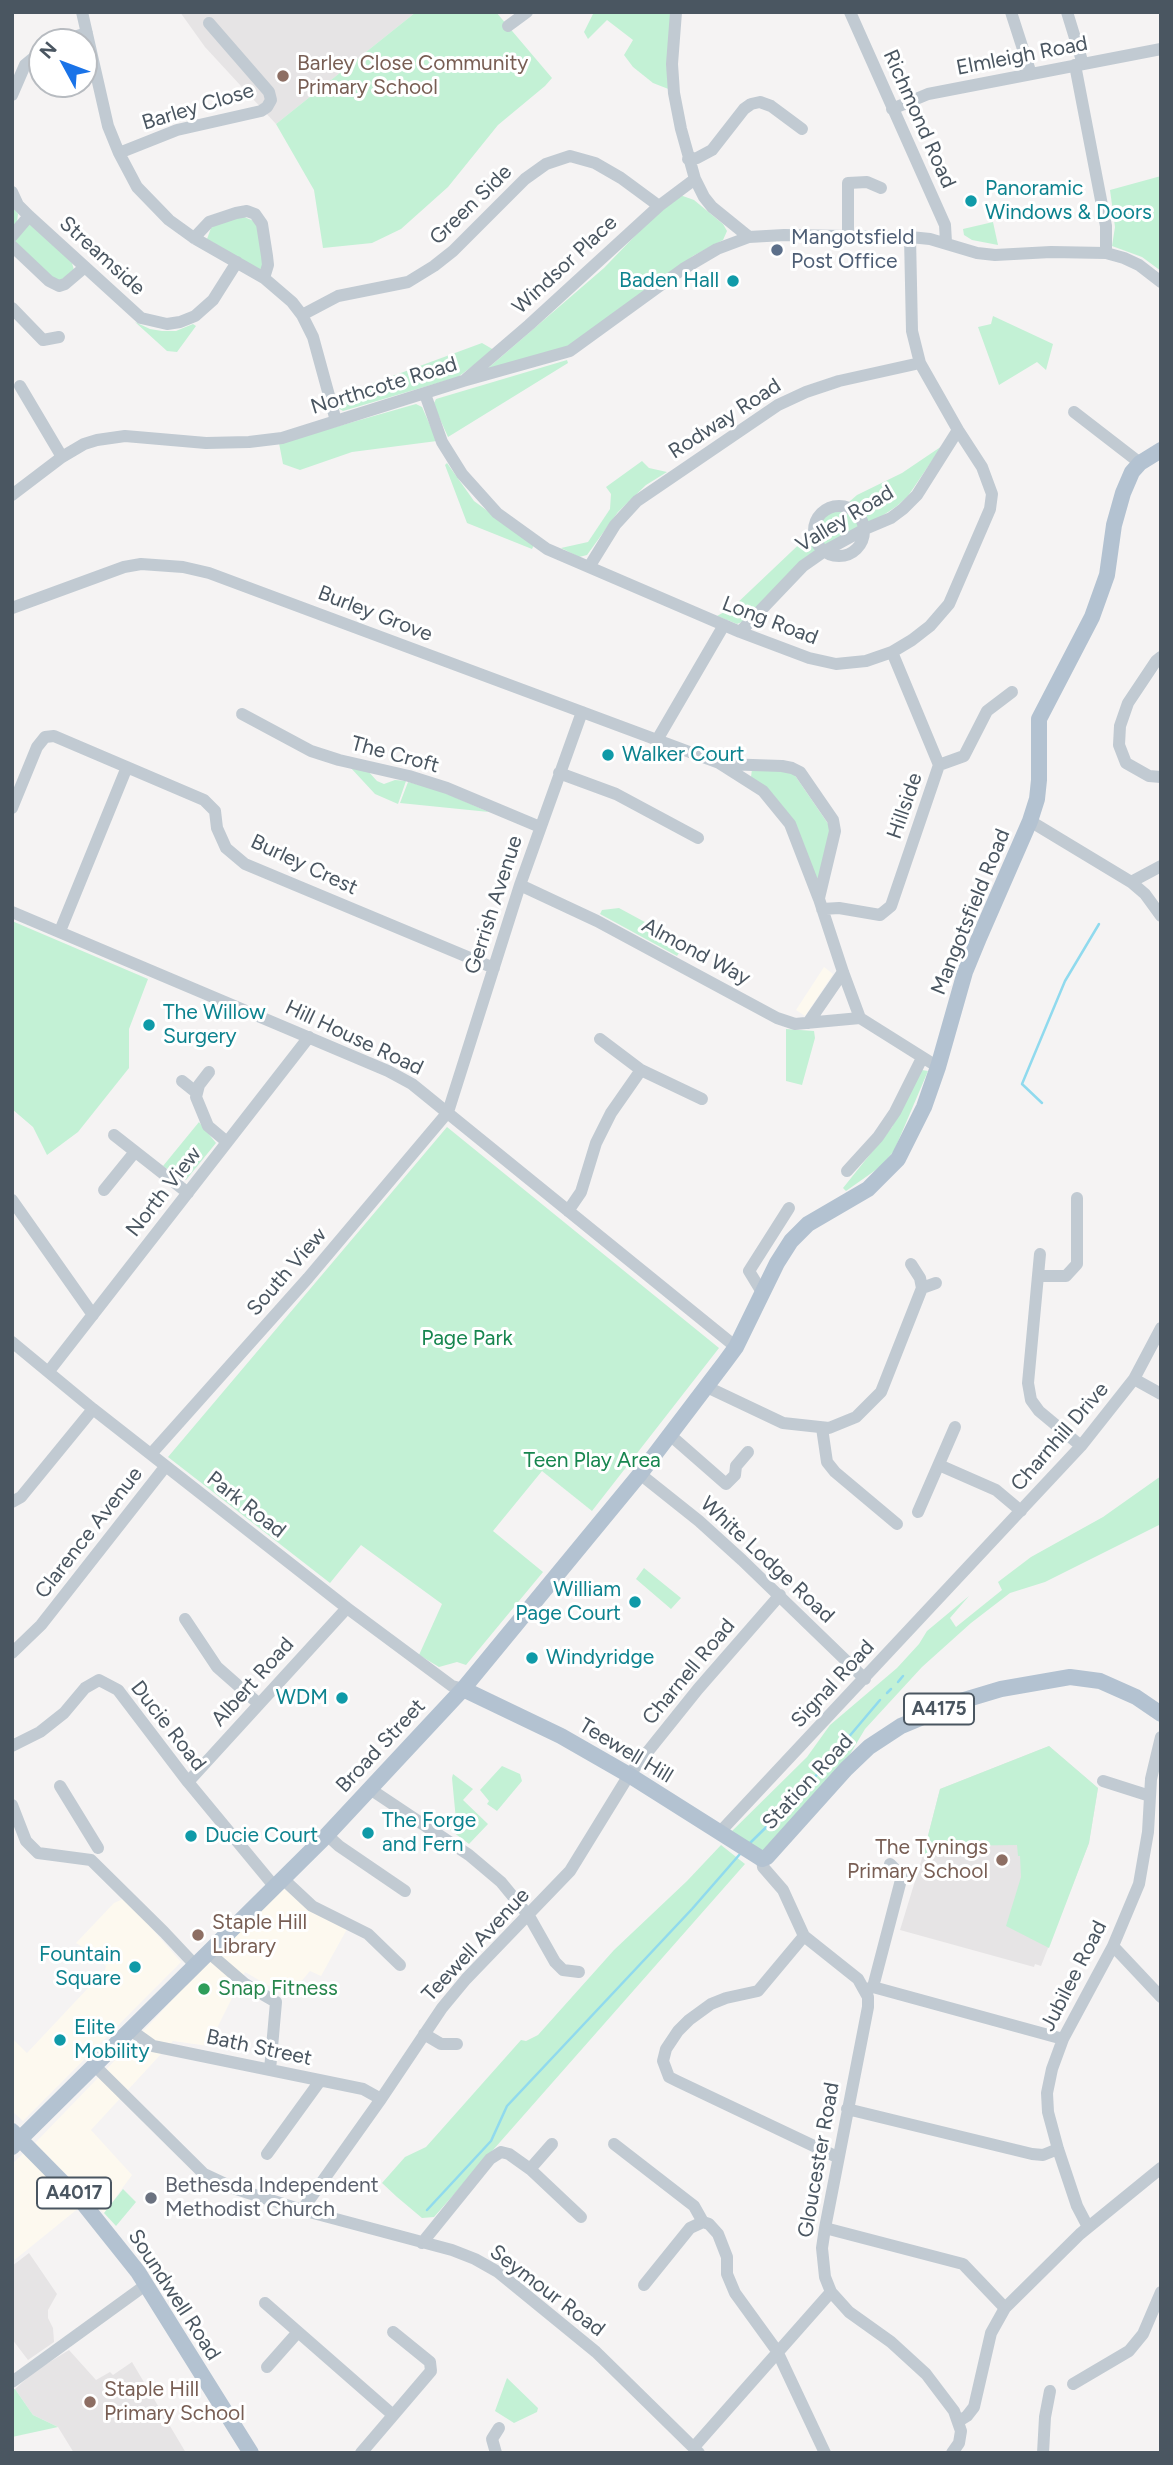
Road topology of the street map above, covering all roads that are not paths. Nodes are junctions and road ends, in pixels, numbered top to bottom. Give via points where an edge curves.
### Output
1 (527, 12) edge
2 (676, 12) edge
3 (850, 12) edge
4 (1011, 12) edge
5 (1067, 12) edge
6 (209, 23) dead end
7 (508, 26) dead end
8 (1161, 49) edge
9 (28, 63) edge
10 (1079, 64) junction
11 (1031, 74) junction
12 (98, 82) edge
13 (12, 95) edge
14 (892, 109) junction
15 (802, 128) dead end
16 (120, 153) junction
17 (688, 159) junction
18 (695, 179) junction
19 (881, 188) dead end
20 (12, 192) edge
21 (659, 205) junction
22 (29, 216) junction
23 (12, 236) edge
24 (848, 236) junction
25 (749, 237) junction
26 (910, 237) junction
27 (194, 238) junction
28 (946, 242) junction
29 (12, 246) edge
30 (1106, 253) junction
31 (237, 262) junction
32 (85, 267) junction
33 (264, 278) junction
34 (1161, 282) edge
35 (12, 308) edge
36 (302, 315) junction
37 (59, 337) dead end
38 (920, 363) junction
39 (463, 381) junction
40 (20, 386) dead end
41 (425, 394) junction
42 (1074, 412) dead end
43 (335, 421) junction
44 (958, 430) junction
45 (1161, 450) edge
46 (62, 457) junction
47 (1140, 463) junction
48 (15, 489) edge
49 (865, 529) junction
50 (823, 552) junction
51 (589, 568) junction
52 (12, 608) edge
53 (724, 625) junction
54 (740, 632) junction
55 (892, 652) junction
56 (1161, 657) edge
57 (1012, 692) dead end
58 (582, 712) junction
59 (242, 714) dead end
60 (657, 740) junction
61 (719, 763) junction
62 (939, 765) junction
63 (127, 767) junction
64 (559, 773) junction
65 (1161, 777) edge
66 (12, 808) edge
67 (1030, 821) junction
68 (540, 827) junction
69 (698, 838) dead end
70 (1161, 866) edge
71 (1131, 882) junction
72 (520, 885) junction
73 (821, 904) junction
74 (12, 912) edge
75 (1161, 916) edge
76 (60, 931) junction
77 (494, 968) junction
78 (843, 972) junction
79 (860, 1018) junction
80 (808, 1023) junction
81 (309, 1037) junction
82 (600, 1039) dead end
83 (922, 1058) junction
84 (938, 1067) junction
85 (642, 1070) junction
86 (209, 1073) dead end
87 (181, 1081) dead end
88 (197, 1093) junction
89 (702, 1100) dead end
90 (448, 1112) junction
91 (114, 1135) dead end
92 (227, 1142) junction
93 (134, 1153) junction
94 (847, 1171) dead end
95 (104, 1190) dead end
96 (188, 1193) junction
97 (1077, 1198) dead end
98 (12, 1200) edge
99 (789, 1208) dead end
100 (568, 1211) junction
101 (1040, 1254) dead end
102 (911, 1264) dead end
103 (1039, 1276) junction
104 (936, 1283) dead end
105 (922, 1288) junction
106 (763, 1294) junction
107 (93, 1315) junction
108 (1161, 1328) edge
109 (12, 1342) edge
110 (736, 1347) junction
111 (49, 1371) junction
112 (1135, 1378) junction
113 (706, 1387) junction
114 (1161, 1394) edge
115 (93, 1409) junction
116 (955, 1427) dead end
117 (822, 1428) junction
118 (670, 1435) junction
119 (1081, 1447) junction
120 (748, 1452) dead end
121 (151, 1454) junction
122 (939, 1465) junction
123 (165, 1467) junction
124 (640, 1474) junction
125 (12, 1502) edge
126 (880, 1510) junction
127 (1021, 1511) junction
128 (918, 1512) dead end
129 (872, 1520) dead end
130 (897, 1524) dead end
131 (974, 1562) joint
132 (780, 1595) junction
133 (347, 1608) junction
134 (185, 1619) dead end
135 (12, 1653) edge
136 (865, 1679) junction
137 (463, 1689) junction
138 (259, 1704) junction
139 (1161, 1714) edge
140 (1161, 1737) edge
141 (12, 1746) edge
142 (629, 1775) junction
143 (1156, 1778) edge
144 (1103, 1781) dead end
145 (188, 1782) junction
146 (60, 1786) dead end
147 (370, 1790) junction
148 (1150, 1796) junction
149 (12, 1805) edge
150 (1154, 1832) edge
151 (327, 1835) junction
152 (723, 1835) junction
153 (105, 1836) dead end
154 (98, 1848) junction
155 (757, 1856) junction
156 (91, 1860) junction
157 (890, 1864) dead end
158 (278, 1882) junction
159 (405, 1891) dead end
160 (528, 1916) junction
161 (804, 1936) junction
162 (397, 1941) dead end
163 (1113, 1946) junction
164 (386, 1951) junction
165 (208, 1952) junction
166 (195, 1965) junction
167 (400, 1965) dead end
168 (579, 1972) dead end
169 (869, 1988) junction
170 (1161, 1997) edge
171 (132, 2031) junction
172 (424, 2034) junction
173 (1063, 2039) junction
174 (457, 2044) dead end
175 (95, 2066) junction
176 (270, 2070) junction
177 (320, 2081) junction
178 (381, 2099) junction
179 (847, 2109) junction
180 (15, 2139) edge
181 (552, 2144) dead end
182 (614, 2144) dead end
183 (1058, 2149) junction
184 (267, 2154) dead end
185 (837, 2157) junction
186 (1161, 2168) edge
187 (530, 2169) junction
188 (302, 2210) junction
189 (581, 2217) dead end
190 (703, 2222) junction
191 (1088, 2227) junction
192 (825, 2228) junction
193 (422, 2243) junction
194 (147, 2284) junction
195 (644, 2285) dead end
196 (831, 2292) junction
197 (1161, 2292) edge
198 (265, 2303) dead end
199 (1005, 2308) junction
200 (298, 2332) junction
201 (393, 2332) dead end
202 (777, 2351) junction
203 (267, 2367) dead end
204 (12, 2382) edge
205 (1073, 2384) dead end
206 (1050, 2391) dead end
207 (393, 2415) junction
208 (959, 2421) junction
209 (499, 2428) dead end
210 (696, 2450) edge
211 (251, 2453) edge
212 (361, 2453) edge
213 (496, 2453) edge
214 (825, 2453) edge
215 (952, 2453) edge
216 (1043, 2453) edge

1 - 7 street
2 - 17 street via 674,93
3 - 14 street, Richmond Road
4 - 11 street
5 - 10 street
6 - 16 street, Barley Close via 269,92 267,107 177,130
8 - 10 street, Elmleigh Road
9 - 13 street
10 - 11 street, Elmleigh Road
10 - 30 street via 1106,226
11 - 14 street, Elmleigh Road via 928,94
12 - 16 street via 108,126
14 - 28 street, Richmond Road via 945,225
15 - 17 street via 771,106 751,104 712,150
16 - 27 street via 137,187
17 - 18 street
18 - 21 street, Windsor Place
18 - 25 street via 712,207
19 - 24 street via 867,182 848,183
20 - 22 street, Streamside
21 - 36 street, Green Side via 595,163 570,156 546,164 526,179 453,251 408,282 338,296
21 - 39 street, Windsor Place
22 - 23 street
22 - 32 street, Streamside
24 - 25 street
24 - 26 street
25 - 39 street, Northcote Road via 683,269 570,351
26 - 28 street
26 - 38 street, Long Road via 912,331
27 - 31 street
27 - 33 street via 209,222 236,212 255,214 262,225 267,256
28 - 30 street via 995,255
29 - 32 street via 59,286
30 - 34 street via 1139,265
31 - 32 street, Streamside via 203,310 167,324 141,318
31 - 33 street
33 - 36 street
35 - 37 street via 43,340
36 - 43 street via 313,337
38 - 44 street, Long Road
38 - 51 street, Rodway Road via 839,381 778,405 637,501 615,525
39 - 41 street, Northcote Road
40 - 46 street
41 - 43 street, Northcote Road
41 - 51 street, Long Road via 442,442 462,474 497,513 547,549
42 - 47 street
43 - 46 street, Northcote Road via 282,438 249,442 112,436
44 - 49 street, Valley Road via 917,495 891,518
44 - 55 street, Long Road via 988,480 990,509 949,604 930,626
45 - 47 main road, Mangotsfield Road
46 - 48 street, Northcote Road
47 - 67 main road, Mangotsfield Road via 1123,493 1107,575 1092,617 1039,719 1039,780
49 - 50 street, Valley Road
49 - 50 street via 852,509 834,506 824,510 814,528 814,538
50 - 54 street, Valley Road via 787,581
51 - 53 street, Long Road
52 - 58 street, Burley Grove via 124,567 183,567 222,577
53 - 54 street, Long Road
53 - 60 street
54 - 55 street, Long Road via 836,664
55 - 62 street, Hillside
56 - 65 street via 1128,703 1119,745 1126,763 1149,776
57 - 62 street via 987,711 964,756
58 - 60 street, Burley Grove
58 - 64 street, Gerrish Avenue
59 - 68 street, The Croft via 311,751 447,788
60 - 61 street, Burley Grove
61 - 73 street, Burley Grove via 764,791 790,824
61 - 73 street, Burley Grove via 782,766 800,772 833,820 835,831
62 - 73 street, Hillside via 891,906 880,915
63 - 66 street, Burley Crest via 54,736 45,737
63 - 76 street
63 - 77 street, Burley Crest via 204,800 215,811 226,848 245,864
64 - 68 street, Gerrish Avenue
64 - 69 street via 616,794
67 - 71 street
67 - 84 main road, Mangotsfield Road via 965,972
68 - 72 street, Gerrish Avenue
70 - 71 street
71 - 75 street
72 - 77 street, Gerrish Avenue
72 - 80 street, Almond Way via 777,1018
73 - 78 street, Burley Grove
74 - 76 street, Hill House Road
76 - 81 street, Hill House Road
77 - 90 street, Gerrish Avenue
78 - 79 street, Burley Grove
78 - 80 street
79 - 80 street, Almond Way
79 - 83 street
81 - 90 street, Hill House Road via 388,1071
81 - 92 street, North View
82 - 85 street
83 - 84 street
83 - 94 street via 895,1112
84 - 106 main road, Mangotsfield Road via 898,1159 868,1189 808,1224 791,1241
85 - 89 street
85 - 100 street via 611,1113 581,1192
86 - 88 street
87 - 88 street
88 - 92 street via 204,1120
90 - 100 street, Hill House Road
90 - 121 street, South View
91 - 93 street
92 - 96 street, North View
93 - 95 street
93 - 96 street
96 - 107 street, North View
97 - 103 street via 1077,1264 1066,1276
98 - 107 street
99 - 106 street via 748,1271
100 - 110 street, Hill House Road
101 - 103 street
102 - 105 street
103 - 119 street via 1028,1383 1031,1400
104 - 105 street
105 - 117 street via 881,1392 856,1417
106 - 110 main road, Mangotsfield Road
107 - 111 street, North View
108 - 112 street, Charnhill Drive
109 - 111 street, Park Road
110 - 113 main road, Broad Street
111 - 115 street, Park Road
112 - 114 street
112 - 119 street, Charnhill Drive
113 - 117 street via 783,1423
113 - 118 main road, Broad Street
115 - 121 street, Park Road
115 - 125 street via 22,1497
116 - 122 street
117 - 126 street via 827,1462
118 - 120 street via 726,1484
118 - 124 main road, Broad Street
119 - 127 street, Charnhill Drive
121 - 123 street, Park Road
122 - 127 street via 996,1490
122 - 128 street
123 - 133 street, Park Road
123 - 135 street, Clarence Avenue via 41,1625
124 - 132 street, White Lodge Road
124 - 137 main road, Broad Street
126 - 129 street
126 - 130 street
127 - 131 street, Charnhill Drive
131 - 136 street, Signal Road
132 - 136 street, White Lodge Road
132 - 142 street, Charnell Road
133 - 137 street, Park Road via 452,1686
133 - 138 street, Albert Road
134 - 138 street via 217,1667
136 - 152 street, Signal Road
137 - 142 main road, Teewell Hill
137 - 147 main road, Broad Street
138 - 145 street, Albert Road
139 - 155 main road, Station Road / A4175 via 1100,1681 1070,1677 961,1701 901,1726 869,1747 767,1857
140 - 143 street, Jubilee Road
141 - 145 street, Ducie Road via 40,1732 99,1680 118,1690
142 - 152 main road, Teewell Hill
142 - 160 street, Teewell Avenue via 570,1871
143 - 148 street, Jubilee Road
144 - 148 street
145 - 158 street, Ducie Road
146 - 154 street
147 - 151 main road, Broad Street
147 - 160 street via 469,1855 501,1882
148 - 150 street, Jubilee Road
149 - 156 street via 26,1841 38,1853
150 - 163 street, Jubilee Road
151 - 158 main road, Broad Street
151 - 159 street
152 - 155 main road, Teewell Hill
153 - 154 street
154 - 156 street
155 - 161 street via 783,1890
156 - 166 street
157 - 169 street, Gloucester Road via 902,1876
158 - 164 street, Ducie Road via 312,1906 368,1934
158 - 165 main road, Broad Street
160 - 168 street via 555,1962 563,1970
160 - 172 street, Teewell Avenue via 466,1979
161 - 169 street
161 - 185 street via 758,1991 718,2001 689,2020 666,2049 663,2061 669,2077
162 - 164 street
163 - 170 street
163 - 173 street, Jubilee Road
164 - 167 street, Ducie Road
165 - 166 main road, Broad Street
165 - 176 street via 245,1984 276,2002
166 - 171 main road, Broad Street
169 - 173 street
169 - 179 street, Gloucester Road
171 - 175 main road, Broad Street
171 - 176 street, Bath Street via 153,2046
172 - 174 street via 441,2044
172 - 178 street, Teewell Avenue
173 - 183 street, Jubilee Road via 1047,2099
175 - 180 main road, Broad Street
175 - 188 street, Seymour Road via 204,2174
176 - 177 street, Bath Street
177 - 178 street, Bath Street via 363,2089
177 - 184 street
178 - 188 street, Teewell Avenue
179 - 183 street via 1032,2154
179 - 185 street, Gloucester Road
180 - 194 main road, Soundwell Road / A4017 via 83,2203
181 - 187 street
182 - 190 street via 694,2206
183 - 191 street, Jubilee Road
185 - 192 street, Gloucester Road
186 - 191 street
187 - 189 street
187 - 193 street via 509,2154 496,2154
188 - 193 street, Seymour Road
190 - 195 street via 690,2228
190 - 202 street via 718,2234 735,2293
191 - 199 street
192 - 196 street, Gloucester Road via 823,2263
192 - 199 street via 963,2264
193 - 210 street, Seymour Road via 464,2254 498,2272 596,2352
194 - 204 street
194 - 211 main road, Soundwell Road / A4017
196 - 202 street
196 - 208 street via 926,2374
197 - 205 street via 1143,2334 1129,2351
198 - 200 street
199 - 208 street via 991,2333 974,2407
200 - 203 street
200 - 207 street
201 - 207 street via 430,2362 431,2371
202 - 210 street
202 - 214 street
206 - 216 street
207 - 212 street
208 - 215 street via 960,2437
209 - 213 street via 492,2440

